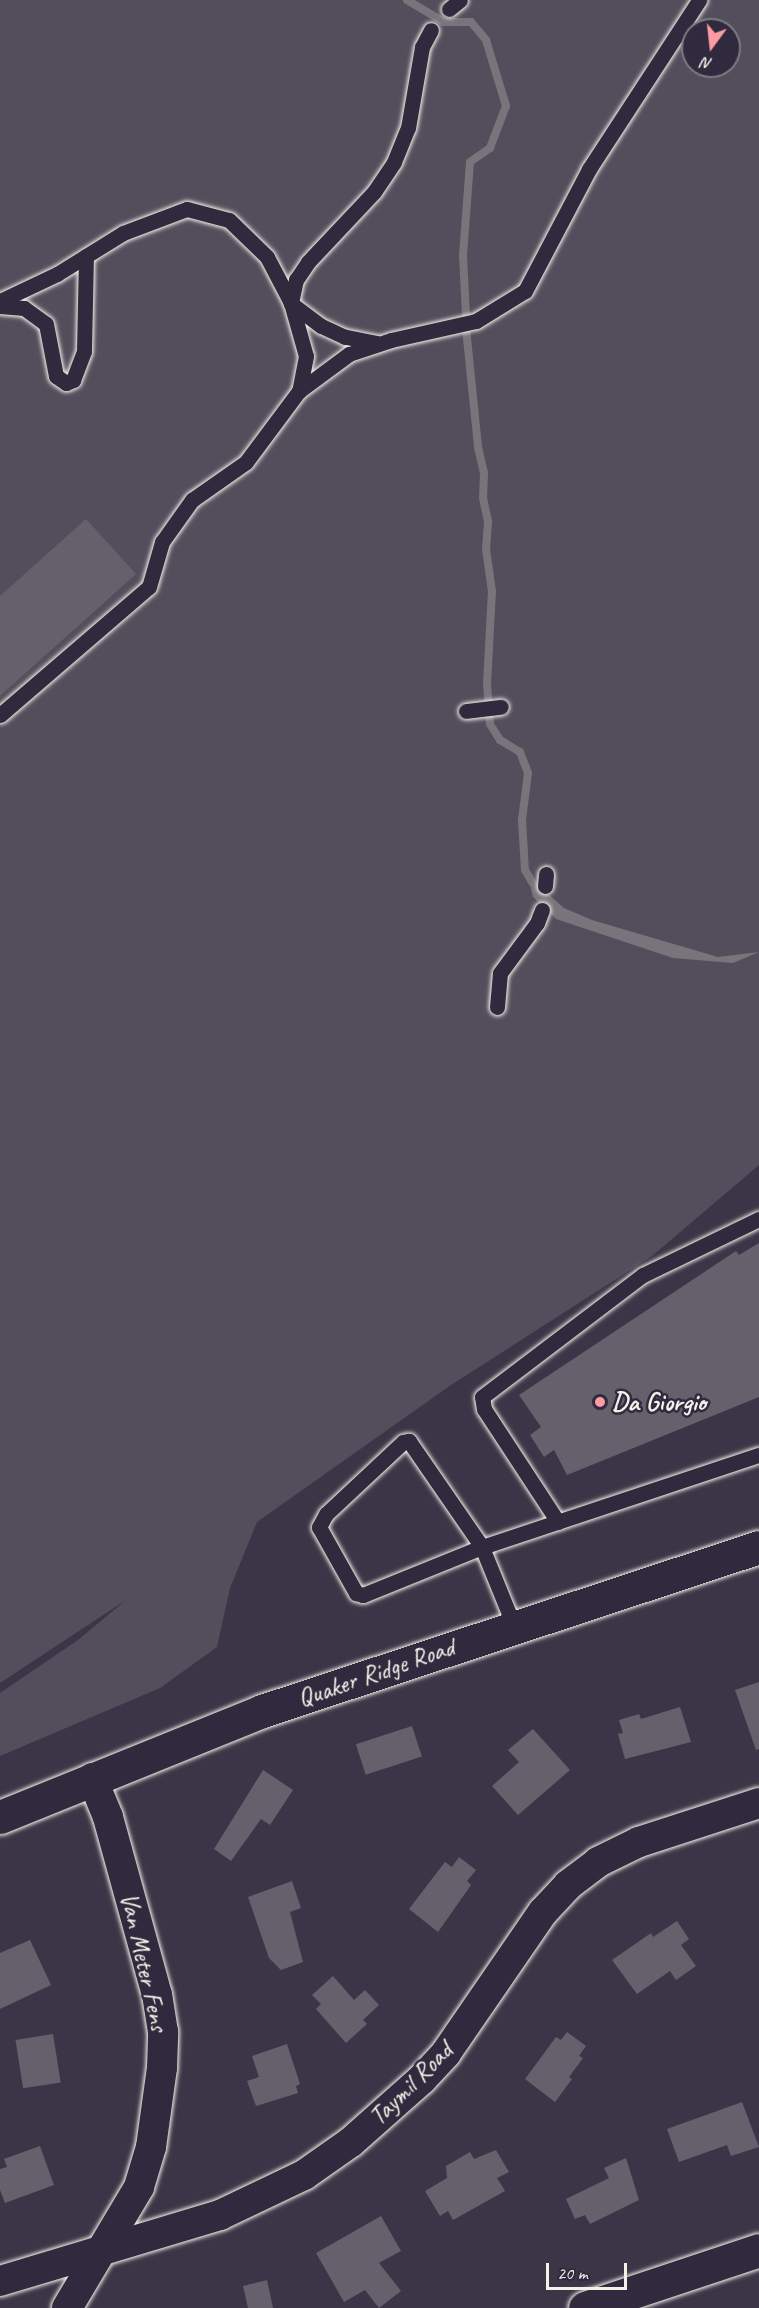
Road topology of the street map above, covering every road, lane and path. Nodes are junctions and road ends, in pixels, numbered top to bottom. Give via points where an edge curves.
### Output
1 (699, 0) edge
2 (431, 30) dead end
3 (86, 256) junction
4 (0, 301) edge
5 (291, 303) junction
6 (0, 306) edge
7 (380, 343) junction
8 (299, 391) junction
9 (501, 707) dead end
10 (466, 711) dead end
11 (0, 715) edge
12 (542, 910) dead end
13 (496, 1007) dead end
14 (759, 1219) edge
15 (759, 1455) edge
16 (558, 1522) junction
17 (482, 1547) junction
18 (759, 1547) edge
19 (514, 1626) junction
20 (92, 1778) junction
21 (759, 1803) edge
22 (0, 1817) edge
23 (759, 2250) edge
24 (98, 2254) junction
25 (0, 2281) edge
26 (67, 2308) edge
27 (585, 2308) edge

1 - 7 lane via 590,169 525,291 476,321
2 - 5 lane via 422,47 408,128 394,162 374,192 308,261 296,280
3 - 4 lane
3 - 5 lane via 123,233 188,209 229,220 267,257
3 - 6 lane via 84,351 73,380 66,383 56,376 46,324 24,308
5 - 7 lane via 307,317 345,337
5 - 8 lane via 306,356
7 - 8 lane via 349,354
8 - 11 lane via 246,462 192,500 162,542 149,587
9 - 10 lane
12 - 13 lane via 537,923 500,973
14 - 16 lane via 643,1275 482,1397 484,1409
15 - 16 lane
16 - 17 lane
17 - 17 lane via 409,1441 403,1442 326,1514 319,1527 356,1593 363,1594
17 - 19 lane
18 - 19 street, Quaker Ridge Road
19 - 20 street, Quaker Ridge Road via 262,1712
20 - 22 street, Quaker Ridge Road
20 - 24 street, Van Meter Fens via 108,1817 163,2032 151,2147 127,2213
21 - 24 street, Taymil Road via 639,1842 598,1862 568,1885 543,1912 446,2053 351,2142 303,2175 220,2215
23 - 27 street
24 - 25 street, Taymil Road
24 - 26 street, Van Meter Fens

